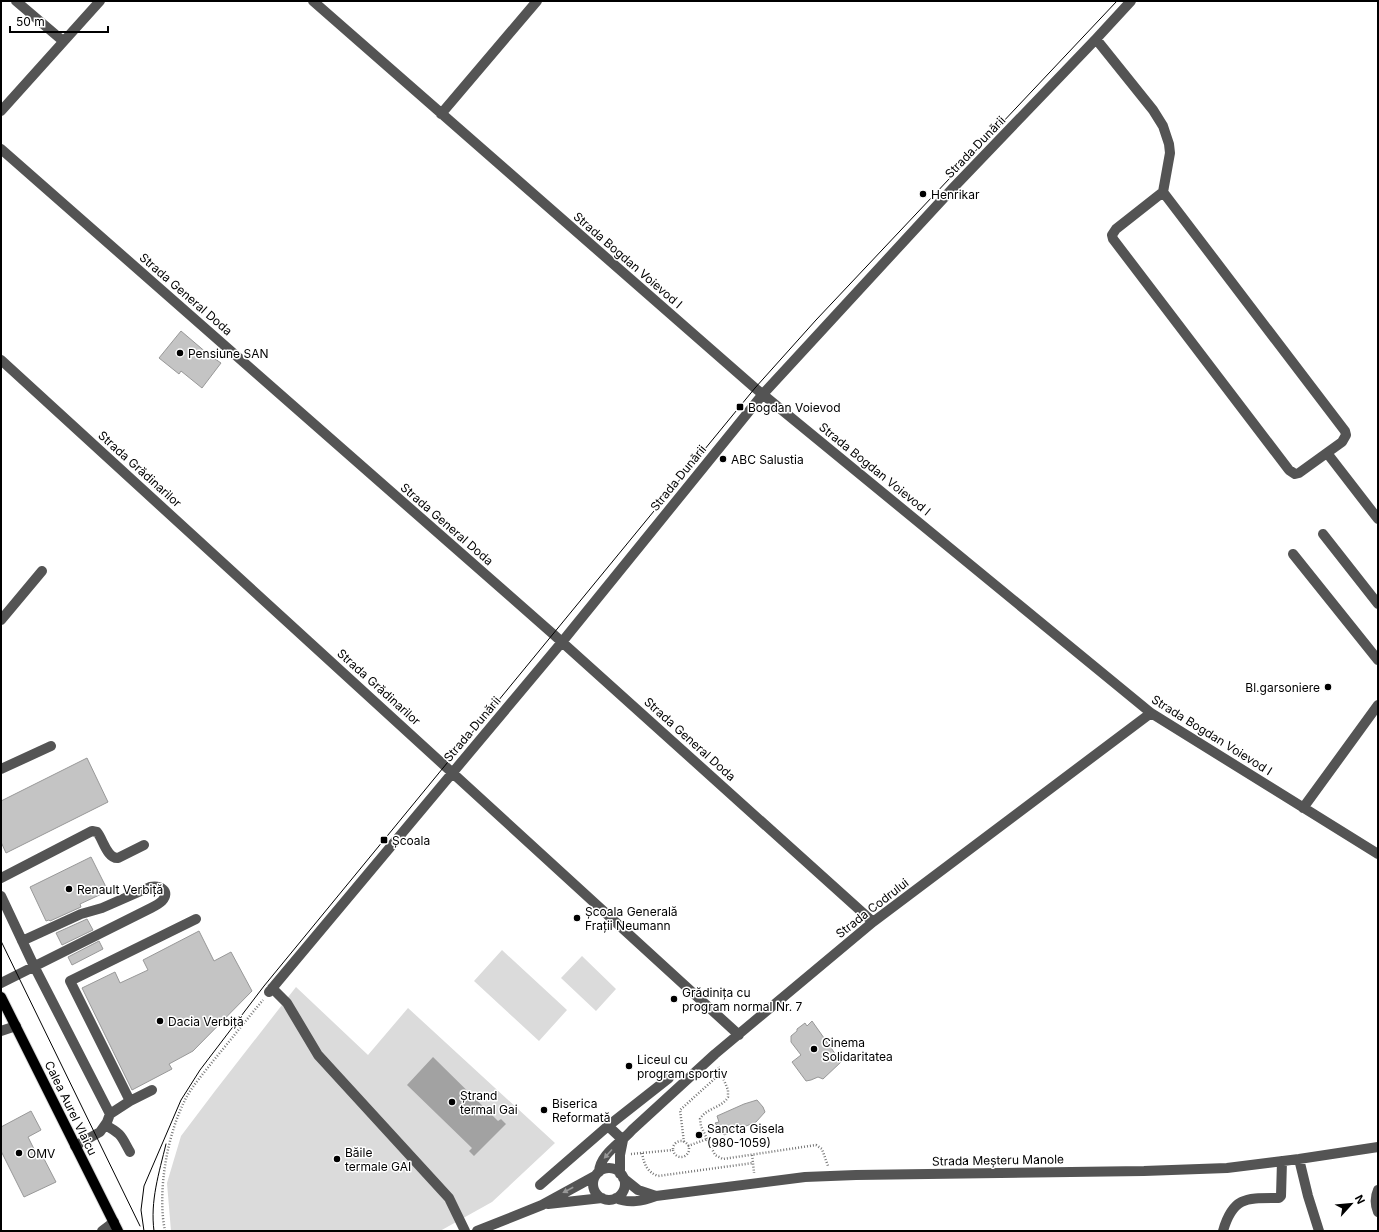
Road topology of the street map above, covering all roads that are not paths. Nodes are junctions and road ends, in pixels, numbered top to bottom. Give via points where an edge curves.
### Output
1 (16, 1) edge
2 (100, 1) edge
3 (313, 1) edge
4 (537, 1) edge
5 (1130, 1) edge
6 (1096, 39) junction
7 (63, 42) junction
8 (1, 111) edge
9 (441, 114) junction
10 (1, 149) edge
11 (1163, 192) junction
12 (1, 360) edge
13 (763, 394) junction
14 (1327, 453) junction
15 (1378, 519) edge
16 (1323, 534) dead end
17 (1293, 554) dead end
18 (42, 571) dead end
19 (1378, 604) edge
20 (1, 620) edge
21 (562, 642) junction
22 (1378, 660) edge
23 (1378, 705) edge
24 (1151, 714) junction
25 (51, 746) dead end
26 (1, 770) edge
27 (453, 772) junction
28 (1303, 808) junction
29 (144, 845) dead end
30 (1378, 854) edge
31 (1, 878) edge
32 (1, 896) edge
33 (196, 918) dead end
34 (873, 922) junction
35 (22, 941) junction
36 (34, 966) junction
37 (1, 983) edge
38 (1, 997) edge
39 (16, 1026) junction
40 (1, 1031) edge
41 (739, 1035) junction
42 (669, 1078) dead end
43 (152, 1090) dead end
44 (130, 1101) junction
45 (110, 1114) junction
46 (105, 1125) junction
47 (608, 1126) junction
48 (623, 1140) junction
49 (75, 1146) junction
50 (1378, 1147) edge
51 (130, 1152) dead end
52 (1299, 1159) junction
53 (1282, 1161) junction
54 (597, 1174) junction
55 (622, 1176) junction
56 (540, 1185) dead end
57 (1378, 1190) edge
58 (656, 1196) junction
59 (602, 1198) junction
60 (616, 1198) junction
61 (542, 1205) junction
62 (1378, 1212) edge
63 (116, 1226) edge
64 (102, 1231) edge
65 (465, 1231) edge
66 (477, 1231) edge
67 (1223, 1231) edge
68 (1319, 1231) edge

1 - 7 street
2 - 7 street
3 - 9 street, Strada Bogdan Voievod I
4 - 9 street
5 - 6 street, Strada Dunării
6 - 11 street via 1163,126 1170,153
6 - 13 street, Strada Dunării via 953,188
7 - 8 street
9 - 13 street, Strada Bogdan Voievod I
10 - 21 street, Strada General Doda
11 - 14 street via 1344,428 1344,439
11 - 14 street via 1116,229 1112,235 1114,242 1289,470 1295,474 1299,473
12 - 27 street, Strada Grădinarilor
13 - 21 street, Strada Dunării
13 - 24 street, Strada Bogdan Voievod I
14 - 15 street
16 - 19 street
17 - 22 street
18 - 20 street
21 - 27 street, Strada Dunării
21 - 34 street, Strada General Doda
23 - 28 street
24 - 28 street, Strada Bogdan Voievod I
24 - 34 street, Strada Codrului
25 - 26 street
27 - 41 street, Strada Grădinarilor
27 - 65 street, Strada Dunării via 270,990 287,1003 318,1055 449,1198
28 - 30 street, Strada Bogdan Voievod I
29 - 31 street via 114,858 110,856 97,832 92,831
32 - 35 street
33 - 44 street via 70,981
34 - 41 street, Strada Codrului
35 - 36 street
35 - 36 street via 150,887 162,888 165,893 161,902 151,908
36 - 37 street
36 - 45 street
38 - 39 main road, Calea Aurel Vlaicu
39 - 40 street
39 - 49 main road, Calea Aurel Vlaicu
41 - 48 street, Strada Codrului via 715,1054
42 - 47 street
43 - 44 street
44 - 45 street
45 - 46 street
46 - 49 street via 100,1132
46 - 51 street via 117,1130
47 - 48 street
47 - 56 street
48 -> 54 street, Strada Codrului via 604,1157
48 - 55 street via 620,1156
49 - 63 main road, Calea Aurel Vlaicu
50 - 52 street, Strada Meșteru Manole
52 - 53 street, Strada Meșteru Manole
52 - 68 street
53 - 58 street, Strada Meșteru Manole via 1227,1168 805,1177
53 - 67 street via 1281,1196 1248,1198 1242,1201 1232,1210
54 - 55 street via 604,1169 610,1169 616,1170
54 - 59 street via 593,1182 594,1187 597,1195
54 -> 61 street
55 - 58 street, Strada Meșteru Manole via 638,1190
55 - 60 street via 623,1190
57 - 62 street
58 - 60 street via 636,1201
59 - 60 street
59 - 61 street
61 - 66 street
63 - 64 street

